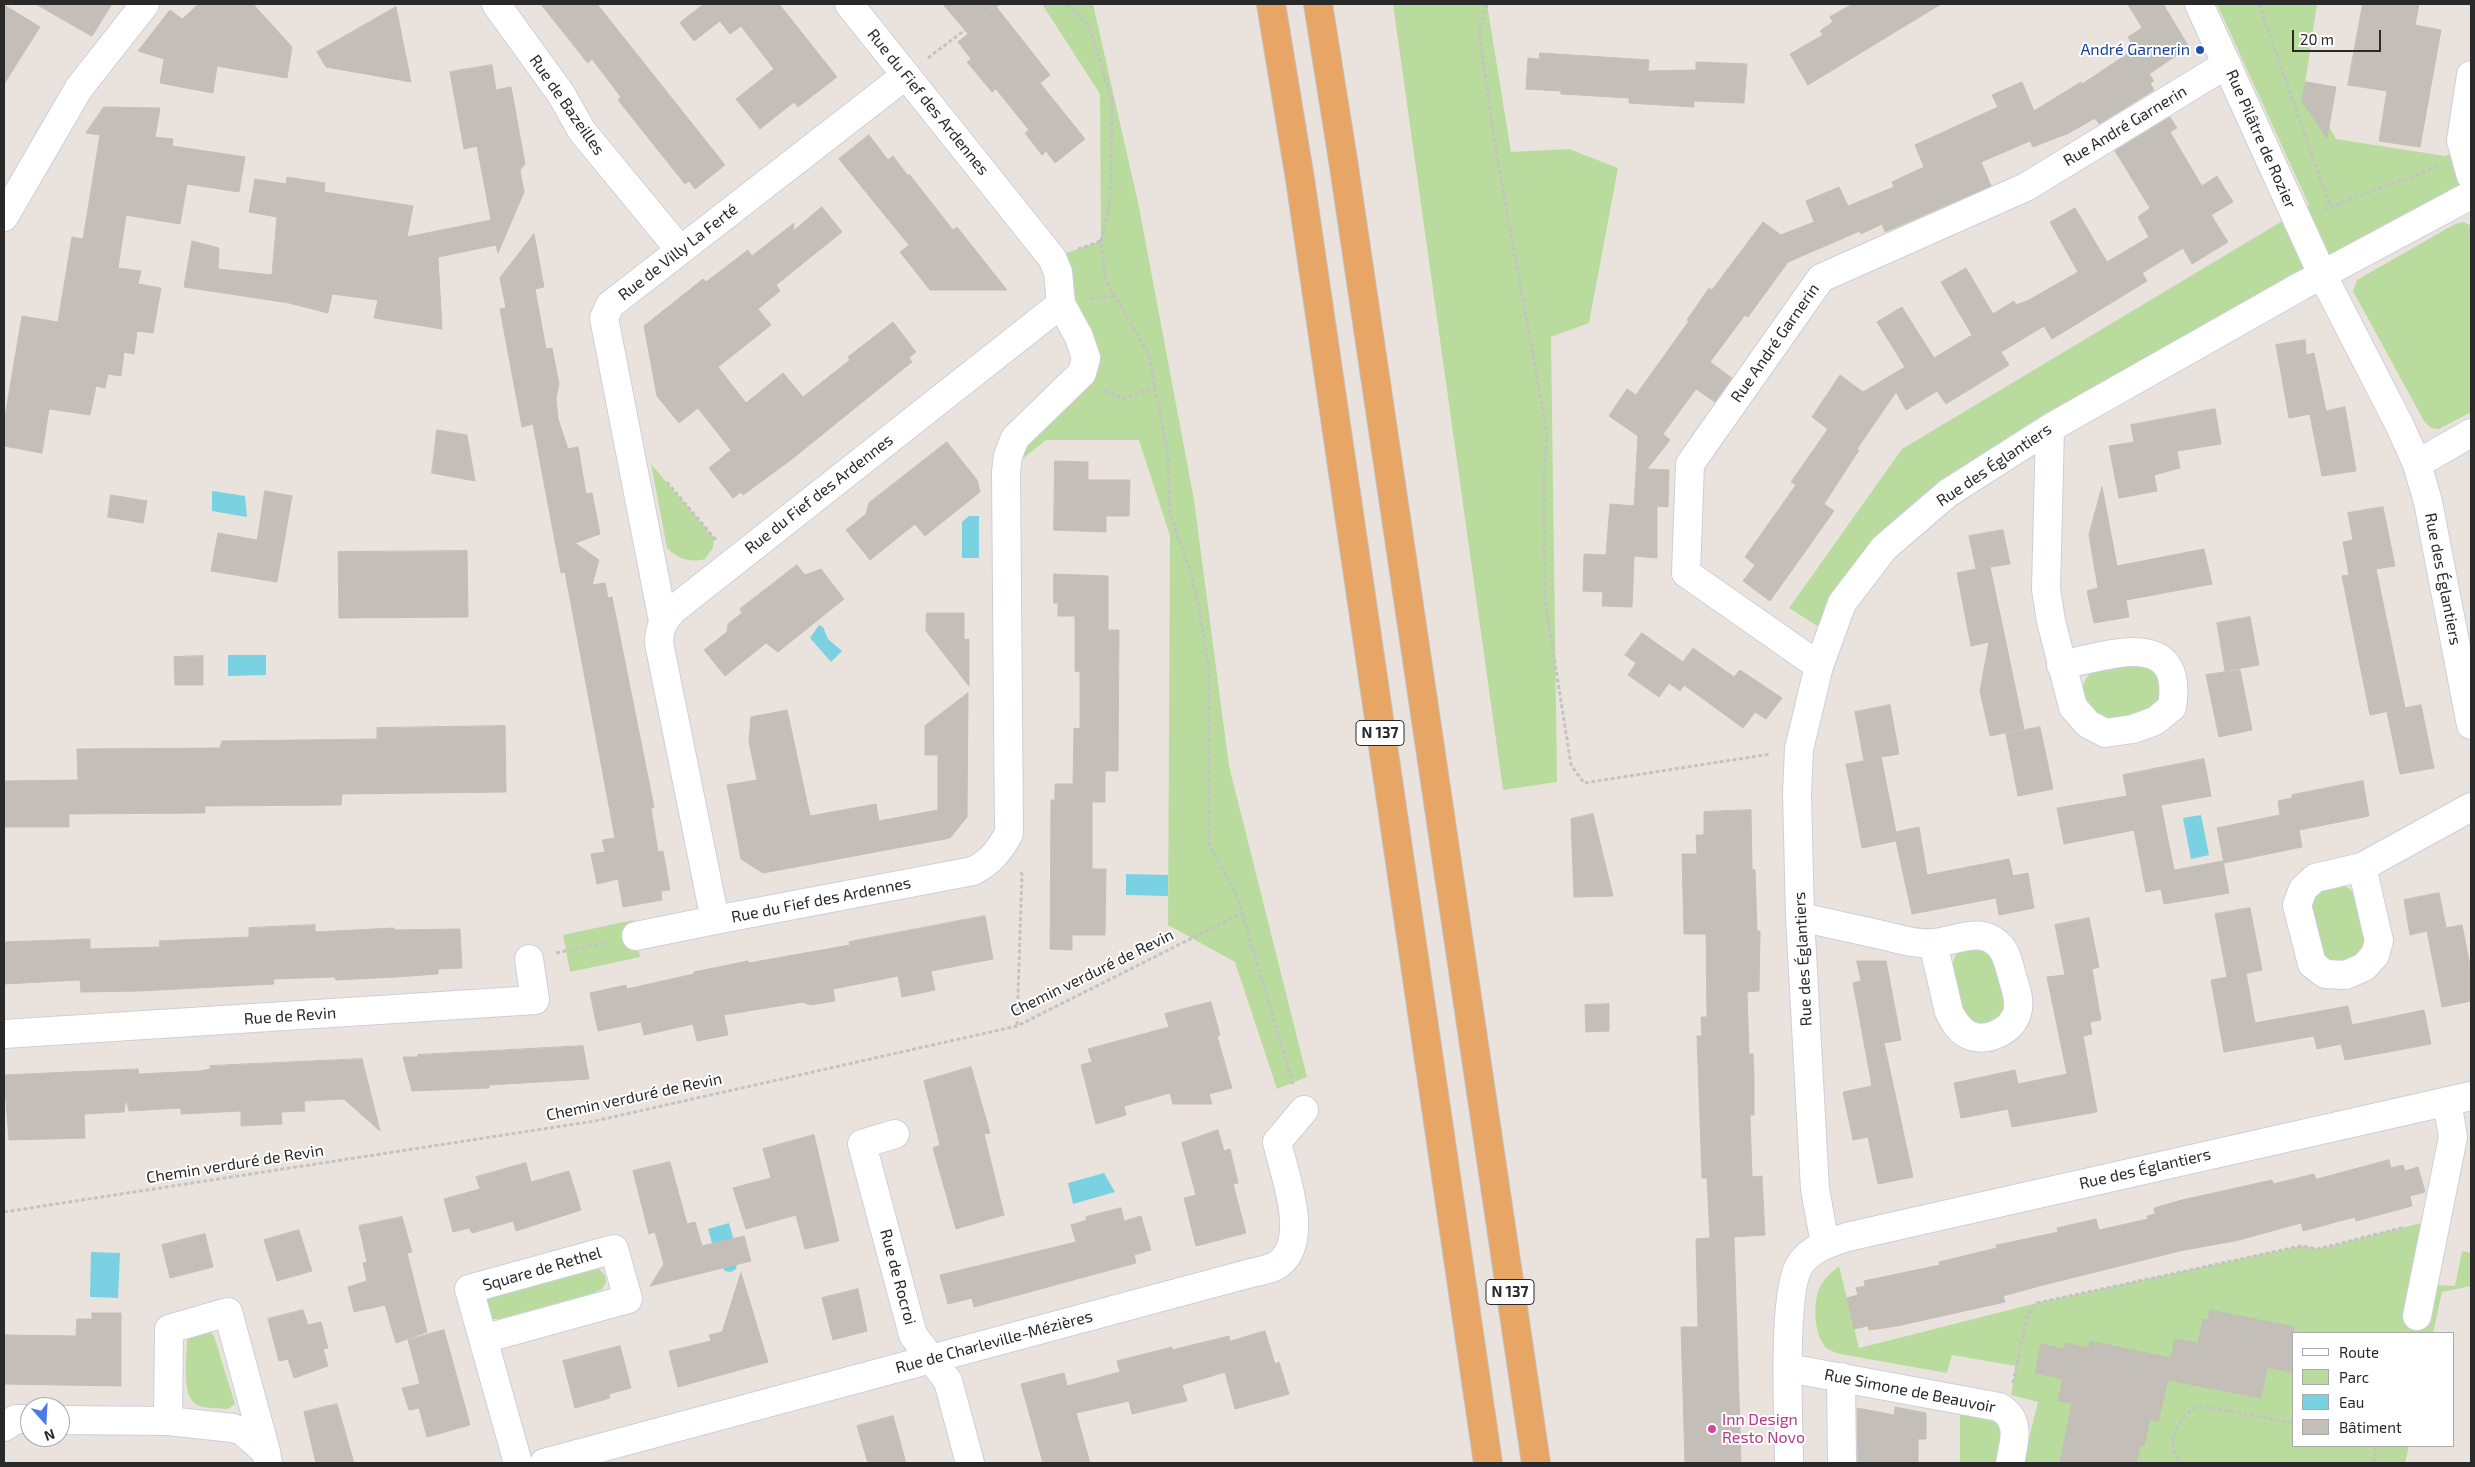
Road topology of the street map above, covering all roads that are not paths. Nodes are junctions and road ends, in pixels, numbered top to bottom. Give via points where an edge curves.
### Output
1 (145, 4) edge
2 (496, 4) edge
3 (849, 4) edge
4 (1271, 4) edge
5 (1318, 4) edge
6 (2199, 4) edge
7 (2227, 64) junction
8 (2471, 75) edge
9 (906, 76) junction
10 (2470, 172) edge
11 (2471, 195) edge
12 (4, 217) edge
13 (680, 250) junction
14 (2322, 274) junction
15 (1061, 304) junction
16 (2050, 428) junction
17 (2471, 433) edge
18 (2417, 464) junction
19 (664, 621) junction
20 (2061, 665) dead end
21 (1819, 666) junction
22 (2471, 725) edge
23 (2471, 807) edge
24 (2362, 867) dead end
25 (1800, 917) junction
26 (715, 920) junction
27 (636, 936) road end
28 (1934, 943) dead end
29 (529, 958) road end
30 (4, 1034) edge
31 (2459, 1098) edge
32 (1304, 1110) road end
33 (896, 1134) dead end
34 (1825, 1244) junction
35 (1512, 1306) junction
36 (2416, 1316) dead end
37 (483, 1339) junction
38 (931, 1358) junction
39 (1788, 1368) junction
40 (1841, 1378) junction
41 (20, 1419) edge
42 (70, 1420) edge
43 (168, 1421) junction
44 (4, 1427) edge
45 (267, 1458) edge
46 (518, 1463) edge
47 (544, 1463) edge
48 (970, 1463) edge
49 (1488, 1463) edge
50 (1536, 1463) edge
51 (1552, 1463) edge
52 (1790, 1463) edge
53 (1842, 1463) edge
54 (2010, 1463) edge

1 - 12 street via 79,88
2 - 13 street, Rue de Bazeilles via 561,94 582,132
3 - 9 street, Rue du Fief des Ardennes
4 - 49 highway, N 137
5 - 35 highway, N 137
6 - 7 street, Rue Pilâtre de Rozier
7 - 14 street, Rue Pilâtre de Rozier
7 - 21 street, Rue André Garnerin via 2026,187 1821,278 1690,464 1686,573
8 - 10 street via 2461,140
9 - 13 street, Rue de Villy La Ferté
9 - 15 street, Rue du Fief des Ardennes via 1052,258 1058,272
11 - 14 street, Rue des Églantiers
13 - 19 street, Rue de Villy La Ferté via 610,305 604,318
14 - 16 street, Rue des Églantiers
14 - 18 street, Rue Pilâtre de Rozier
15 - 19 street, Rue du Fief des Ardennes via 672,610
15 - 26 street, Rue du Fief des Ardennes via 1080,337 1086,358 1082,373 1015,438 1006,472 1009,833 990,861 973,871
16 - 20 street via 2046,589
16 - 21 street, Rue des Églantiers via 1948,493 1884,548 1842,603
17 - 18 street
18 - 22 street, Rue des Églantiers via 2428,502
19 - 26 street, Rue du Fief des Ardennes via 659,643
21 - 25 street, Rue des Églantiers via 1798,749
23 - 24 street
25 - 28 street via 1914,942
25 - 34 street, Rue des Églantiers via 1815,1189
26 - 27 street
29 - 30 street, Rue de Revin via 534,1000
31 - 34 street, Rue des Églantiers
31 - 36 street
32 - 38 street, Rue de Charleville-Mézières via 1277,1142 1294,1217 1291,1249 1279,1264
33 - 38 street, Rue de Rocroi via 862,1144 913,1335
34 - 39 street via 1799,1264 1793,1280
35 - 50 highway, N 137
35 - 51 highway
37 - 37 street, Square de Rethel via 628,1298 614,1248 470,1289
37 - 46 street, Square de Rethel
38 - 47 street, Rue de Charleville-Mézières
38 - 48 street, Rue de Rocroi via 948,1381
39 - 40 street, Rue Simone de Beauvoir
39 - 52 street
40 - 53 street
40 - 54 street, Rue Simone de Beauvoir via 1999,1407 2014,1421
41 - 44 street
42 - 43 street
43 - 45 street via 242,1431
43 - 45 street via 169,1329 228,1312

